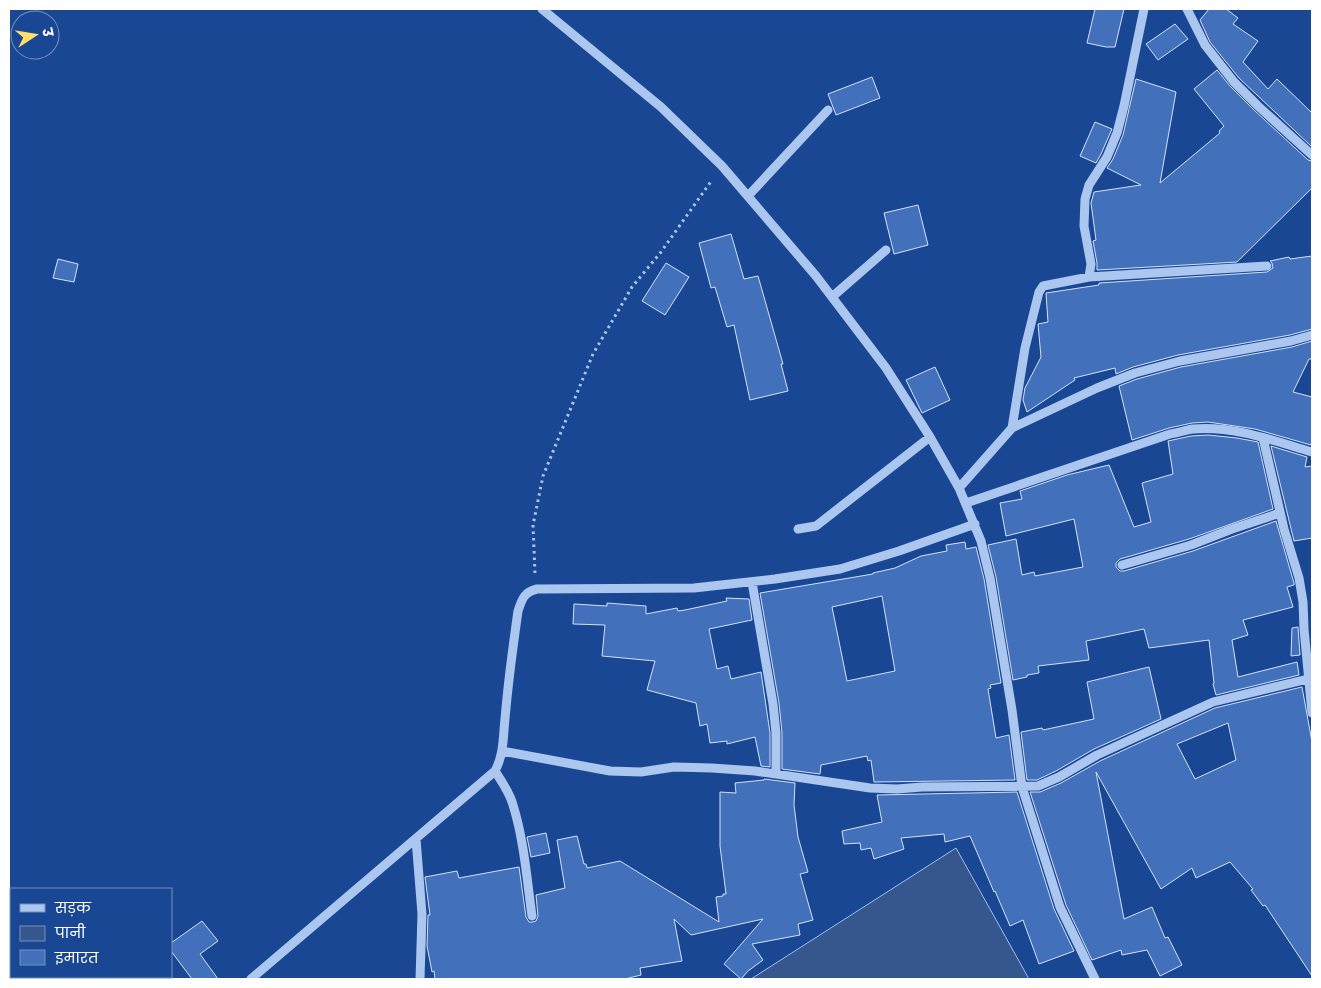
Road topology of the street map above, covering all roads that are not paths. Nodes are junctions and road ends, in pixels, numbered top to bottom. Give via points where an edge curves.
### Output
1 (542, 9) edge
2 (1144, 9) edge
3 (1187, 9) edge
4 (828, 110) dead end
5 (1312, 155) edge
6 (748, 196) junction
7 (886, 250) dead end
8 (1267, 266) dead end
9 (1088, 276) junction
10 (832, 297) junction
11 (1312, 335) edge
12 (1012, 428) junction
13 (930, 436) junction
14 (1263, 438) junction
15 (1312, 452) edge
16 (959, 488) junction
17 (966, 503) junction
18 (1280, 513) junction
19 (975, 524) junction
20 (798, 529) dead end
21 (1122, 565) dead end
22 (752, 582) junction
23 (1308, 679) junction
24 (1312, 714) edge
25 (502, 751) junction
26 (495, 771) junction
27 (776, 774) junction
28 (1022, 787) junction
29 (416, 839) junction
30 (532, 916) dead end
31 (251, 979) edge
32 (420, 979) edge
33 (1095, 979) edge

1 - 6 street via 661,107
2 - 9 street via 1116,133 1085,199 1084,226 1091,264
3 - 5 street via 1205,45 1234,82
4 - 6 street
6 - 10 street
7 - 10 street
8 - 9 street
9 - 12 street via 1043,286 1039,292 1025,348
10 - 13 street via 886,368
11 - 12 street via 1135,373
12 - 16 street
13 - 16 street
13 - 20 street via 816,526
14 - 15 street
14 - 17 street via 1212,429 1192,429
14 - 18 street
16 - 17 street
17 - 19 street
18 - 21 street via 1191,545
18 - 23 street via 1299,578
19 - 22 street via 840,569
19 - 28 street via 990,578
22 - 25 street via 694,588 536,589 526,593 518,611
22 - 27 street via 776,734
23 - 24 street
23 - 28 street via 1214,702 1059,777 1038,786
25 - 26 street
25 - 27 street via 610,771 641,772 674,767
26 - 29 street
26 - 30 street via 513,804
27 - 28 street via 879,788
28 - 33 street via 1060,907
29 - 31 street
29 - 32 street via 422,914

